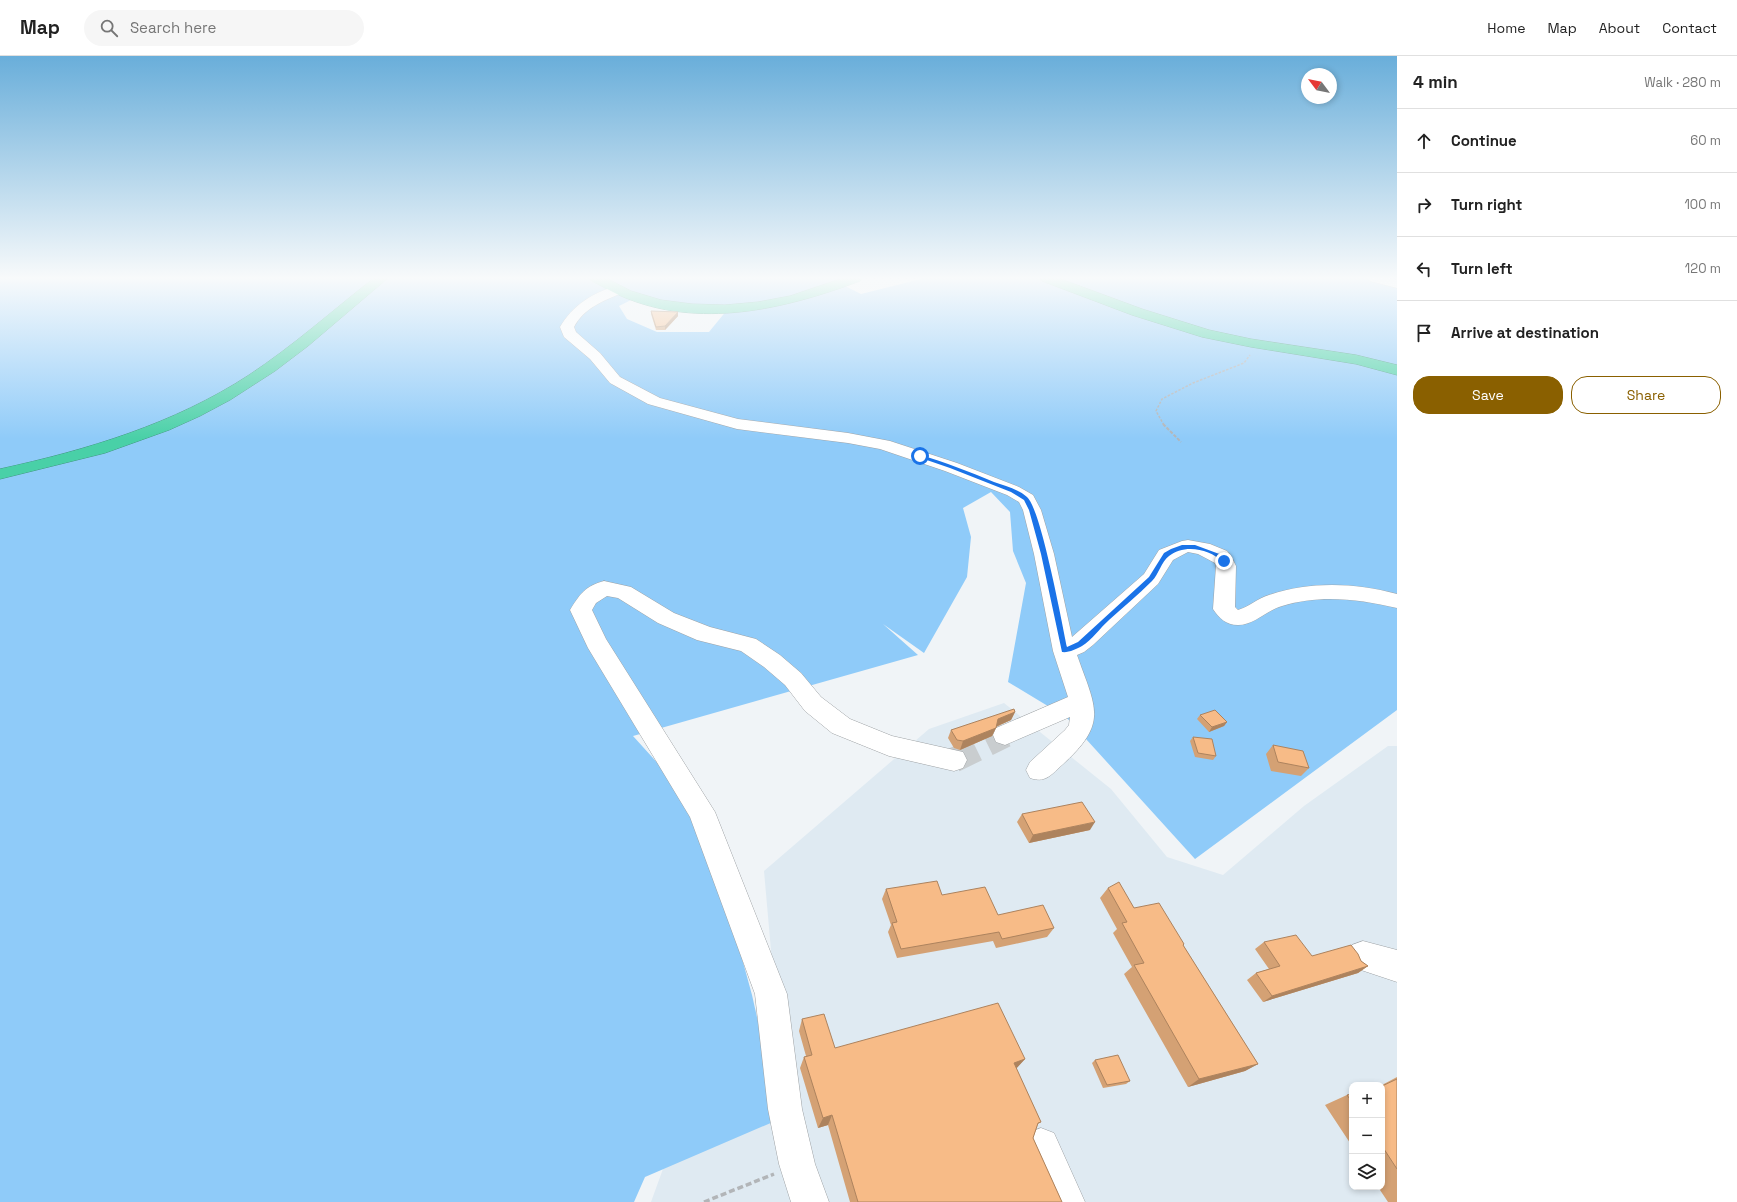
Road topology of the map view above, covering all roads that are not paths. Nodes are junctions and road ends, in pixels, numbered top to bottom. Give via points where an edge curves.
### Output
1 (315, 331) edge
2 (569, 331) edge
3 (1200, 331) edge
4 (1238, 331) edge
5 (1397, 361) edge
6 (252, 362) dead end
7 (1397, 370) edge
8 (0, 462) edge
9 (0, 474) edge
10 (1397, 601) edge
11 (1064, 651) junction
12 (1081, 702) junction
13 (1005, 735) tunnel mouth
14 (954, 760) tunnel mouth
15 (1039, 770) dead end
16 (1363, 956) dead end
17 (1397, 966) edge
18 (1041, 1146) dead end
19 (810, 1202) edge
20 (1066, 1202) edge

1 - 9 highway via 276,363 214,402 165,426 100,449
2 - 11 street via 615,380 654,400 737,424 884,445 951,466 1013,491 1026,499 1032,510 1044,554
3 - 7 highway via 1258,344 1360,360
4 - 5 highway via 1362,352
6 - 8 highway via 197,398 155,418 98,438
10 - 11 street via 1335,591 1311,592 1272,602 1249,615 1232,616 1224,608 1224,561 1220,556 1203,548 1188,546 1166,555 1151,579 1085,639
11 - 12 street
12 - 13 street
12 - 15 street via 1081,726 1068,744
14 - 19 street via 889,746 841,726 813,704 793,679 748,645 705,634 666,618 624,592 604,588 588,598 581,610 596,642 702,812 771,994 785,1109 797,1164
16 - 17 street
18 - 20 street

